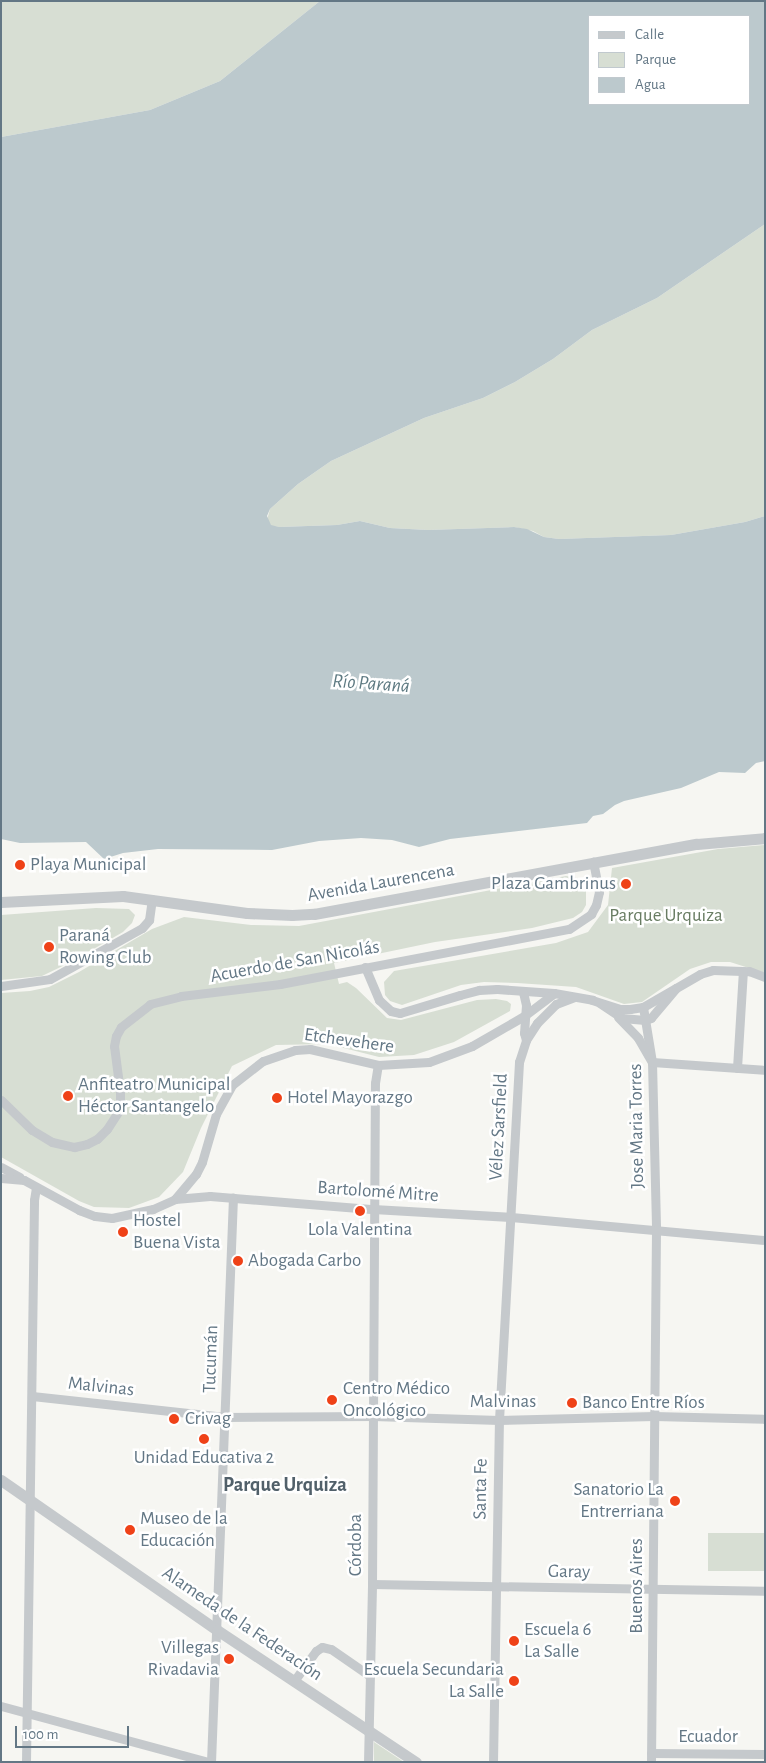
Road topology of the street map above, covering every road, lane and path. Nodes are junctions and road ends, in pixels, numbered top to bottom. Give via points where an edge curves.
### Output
1 (765, 838) edge
2 (594, 862) junction
3 (152, 899) junction
4 (1, 902) edge
5 (365, 967) junction
6 (743, 971) junction
7 (765, 977) edge
8 (1, 986) edge
9 (676, 988) junction
10 (523, 992) junction
11 (554, 993) junction
12 (574, 997) junction
13 (600, 1003) junction
14 (642, 1007) junction
15 (614, 1014) junction
16 (524, 1016) junction
17 (645, 1020) junction
18 (526, 1040) junction
19 (652, 1062) junction
20 (378, 1065) junction
21 (737, 1068) junction
22 (765, 1070) edge
23 (1, 1100) edge
24 (1, 1167) edge
25 (1, 1178) edge
26 (24, 1180) junction
27 (36, 1187) junction
28 (233, 1197) junction
29 (175, 1199) junction
30 (373, 1209) junction
31 (511, 1217) junction
32 (656, 1231) junction
33 (765, 1240) edge
34 (32, 1396) junction
35 (373, 1416) junction
36 (654, 1416) junction
37 (225, 1418) junction
38 (765, 1419) edge
39 (499, 1420) junction
40 (1, 1480) edge
41 (30, 1498) junction
42 (372, 1584) junction
43 (496, 1587) junction
44 (654, 1589) junction
45 (765, 1591) edge
46 (217, 1630) junction
47 (370, 1676) junction
48 (294, 1681) junction
49 (1, 1706) edge
50 (27, 1713) junction
51 (369, 1730) junction
52 (765, 1754) edge
53 (651, 1758) edge
54 (26, 1762) edge
55 (210, 1762) edge
56 (368, 1762) edge
57 (416, 1762) edge
58 (493, 1762) edge

1 - 2 street, Avenida Laurencena via 697,844
2 - 3 street, Avenida Laurencena via 314,914 255,913
2 - 5 street, Acuerdo de San Nicolás via 599,892 596,905 591,914 569,929
3 - 4 street, Avenida Laurencena via 100,896
3 - 8 street via 148,920 142,928 50,979
5 - 10 street, Etchevehere via 384,1007 400,1013 479,990
5 - 23 street, Acuerdo de San Nicolás via 253,989 181,996 150,1004 121,1027 116,1036 114,1046 120,1108 115,1120 97,1139 87,1144 74,1146 52,1142 32,1130
6 - 7 street
6 - 9 street via 713,970
6 - 21 street
9 - 14 street
9 - 17 street
10 - 11 street
10 - 16 street, Vélez Sarsfield
11 - 12 street
11 - 16 street, Etchevehere
12 - 13 street
12 - 18 street, Vélez Sarsfield via 556,1004
13 - 14 street via 619,1009
13 - 15 street
14 - 17 street
15 - 17 street
15 - 19 street via 638,1038
16 - 18 street, Vélez Sarsfield
16 - 20 street, Etchevehere via 454,1054 429,1062
17 - 19 street, Jose Maria Torres
18 - 31 street, Vélez Sarsfield via 518,1062
19 - 21 street
19 - 32 street, Jose Maria Torres
20 - 29 street, Etchevehere via 310,1049 277,1055 250,1069 232,1085 222,1100 202,1162
20 - 30 street, Córdoba via 374,1083
21 - 22 street
24 - 26 street
25 - 26 street, Bartolomé Mitre
26 - 27 street, Bartolomé Mitre
27 - 29 street, Bartolomé Mitre via 79,1210 112,1218 153,1209
27 - 34 street
28 - 29 street, Bartolomé Mitre
28 - 30 street, Bartolomé Mitre
28 - 37 street, Tucumán
30 - 31 street, Bartolomé Mitre
30 - 35 street, Córdoba
31 - 32 street, Bartolomé Mitre
31 - 39 street, Santa Fe
32 - 33 street, Bartolomé Mitre
32 - 36 street, Buenos Aires
34 - 37 street, Malvinas
34 - 41 street
35 - 37 street, Malvinas
35 - 39 street, Malvinas
35 - 42 street, Córdoba
36 - 38 street, Malvinas
36 - 39 street, Malvinas
36 - 44 street, Buenos Aires
37 - 46 street, Tucumán
39 - 43 street, Santa Fe
40 - 41 street, Alameda de la Federación
41 - 46 street, Alameda de la Federación
41 - 50 street
42 - 43 street, Garay
42 - 47 street, Córdoba
43 - 44 street, Garay
43 - 58 street, Santa Fe
44 - 45 street, Garay
44 - 53 street, Buenos Aires
46 - 48 street, Alameda de la Federación
46 - 55 street, Tucumán
47 - 48 street via 322,1647
47 - 51 street, Córdoba
48 - 51 street, Alameda de la Federación
49 - 50 street
50 - 54 street
50 - 55 street
51 - 56 street, Córdoba
51 - 57 street, Alameda de la Federación
52 - 53 street, Ecuador

